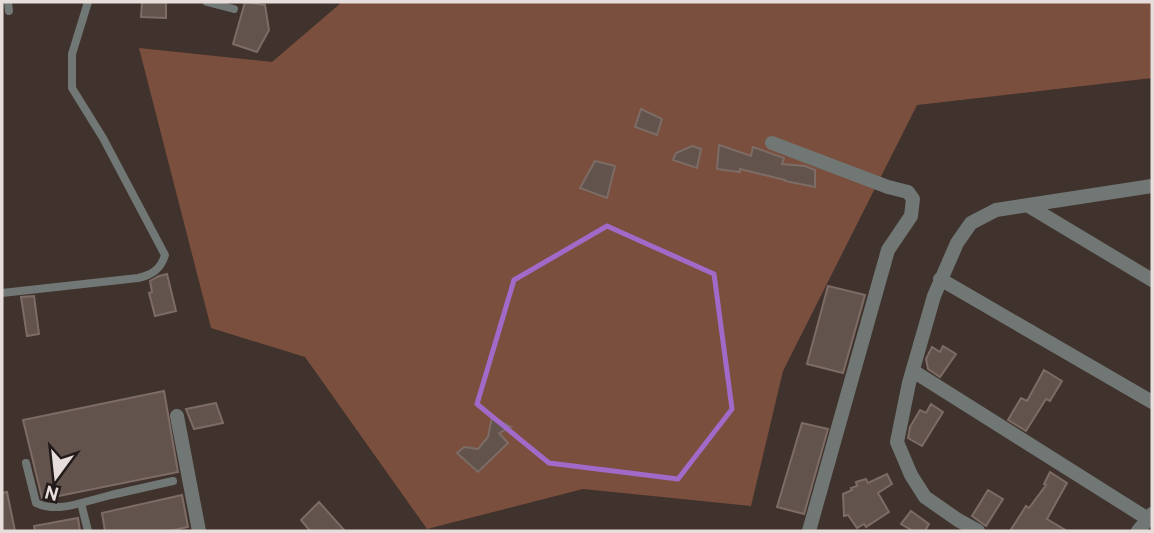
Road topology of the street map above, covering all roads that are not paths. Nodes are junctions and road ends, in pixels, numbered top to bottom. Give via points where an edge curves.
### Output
1 (88, 2) edge
2 (207, 2) edge
3 (234, 9) dead end
4 (772, 143) dead end
5 (1152, 186) edge
6 (1027, 205) junction
7 (940, 279) junction
8 (1152, 280) edge
9 (2, 293) edge
10 (913, 371) junction
11 (1152, 402) edge
12 (177, 416) dead end
13 (26, 463) dead end
14 (173, 481) dead end
15 (81, 503) junction
16 (1150, 516) edge
17 (88, 531) edge
18 (199, 531) edge
19 (809, 531) edge
20 (978, 531) edge
21 (1138, 531) edge

1 - 9 lane via 72,54 72,88 165,255 163,264 148,276
2 - 3 lane
4 - 19 street via 908,192 913,199 911,216 888,250
5 - 6 street
6 - 7 street via 996,210 971,223
6 - 8 street
7 - 10 street
7 - 11 street
10 - 16 street
10 - 20 street via 897,442 925,497
12 - 18 street
13 - 15 lane via 36,503 45,507
14 - 15 lane
15 - 17 lane
16 - 21 street

